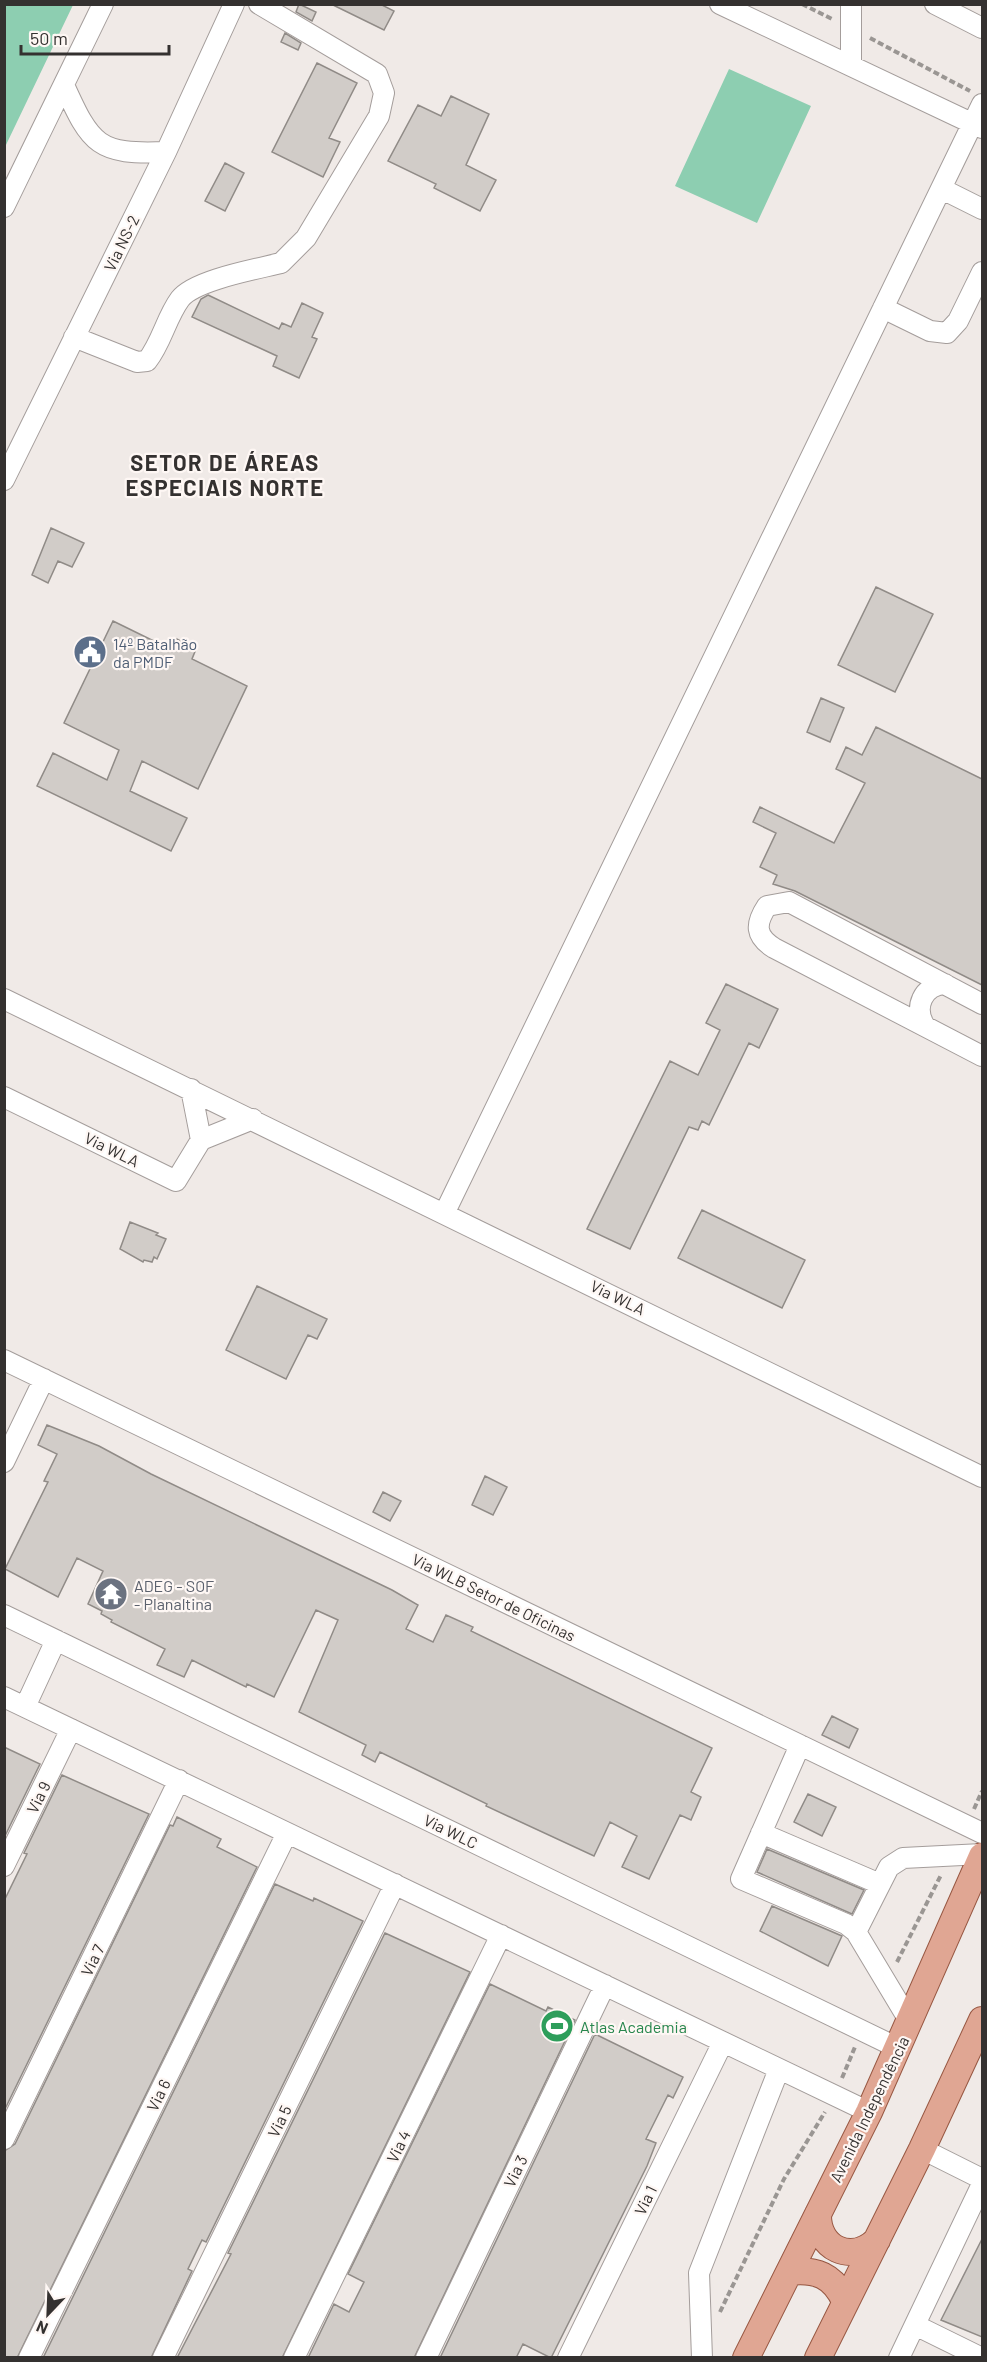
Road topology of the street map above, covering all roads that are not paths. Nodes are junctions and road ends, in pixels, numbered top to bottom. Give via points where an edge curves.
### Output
1 (103, 4) edge
2 (234, 4) edge
3 (259, 4) edge
4 (720, 4) edge
5 (851, 4) edge
6 (935, 4) edge
7 (982, 28) edge
8 (851, 65) junction
9 (64, 85) junction
10 (977, 98) edge
11 (978, 126) edge
12 (166, 152) junction
13 (942, 189) junction
14 (4, 207) edge
15 (982, 209) edge
16 (982, 272) edge
17 (883, 309) junction
18 (74, 337) junction
19 (4, 480) edge
20 (945, 984) junction
21 (4, 999) edge
22 (982, 1004) edge
23 (925, 1026) junction
24 (982, 1056) edge
25 (191, 1089) junction
26 (4, 1097) edge
27 (253, 1119) junction
28 (201, 1140) junction
29 (445, 1212) junction
30 (4, 1360) edge
31 (44, 1379) junction
32 (4, 1462) edge
33 (982, 1477) edge
34 (4, 1615) edge
35 (56, 1640) junction
36 (4, 1696) edge
37 (25, 1707) junction
38 (71, 1729) junction
39 (800, 1745) junction
40 (179, 1780) junction
41 (974, 1829) edge
42 (287, 1833) junction
43 (761, 1833) junction
44 (982, 1855) edge
45 (4, 1866) edge
46 (395, 1884) junction
47 (880, 1884) junction
48 (856, 1932) junction
49 (501, 1935) junction
50 (605, 1985) junction
51 (982, 2020) edge
52 (910, 2022) junction
53 (723, 2042) junction
54 (898, 2048) junction
55 (779, 2069) junction
56 (868, 2112) junction
57 (4, 2139) edge
58 (922, 2149) junction
59 (982, 2179) edge
60 (982, 2184) edge
61 (818, 2214) junction
62 (877, 2240) junction
63 (789, 2272) junction
64 (845, 2301) junction
65 (915, 2325) junction
66 (29, 2358) edge
67 (163, 2358) edge
68 (294, 2358) edge
69 (426, 2358) edge
70 (568, 2358) edge
71 (702, 2358) edge
72 (746, 2358) edge
73 (818, 2358) edge
74 (899, 2358) edge
75 (982, 2358) edge

1 - 9 street
2 - 12 street, Via NS-2
3 - 18 street via 377,74 384,93 379,116 306,238 293,253 281,263 191,288 180,299 147,361 137,362
4 - 8 street
5 - 8 street
6 - 7 street
8 - 11 street
9 - 12 street via 82,125 103,147 129,153
9 - 14 street
10 - 11 street
11 - 13 street
12 - 18 street, Via NS-2
13 - 15 street
13 - 17 street
16 - 17 street via 958,321 947,333 930,331
17 - 29 street
18 - 19 street, Via NS-2
20 - 22 street
20 - 23 street via 928,989 923,996 919,1011
20 - 23 street via 789,902 767,906 759,919 757,931 763,941
21 - 25 street, Via WLA
23 - 24 street
25 - 27 street, Via WLA
25 - 28 street
26 - 28 street, Via WLA via 176,1181
27 - 28 street
27 - 29 street, Via WLA
29 - 33 street, Via WLA
30 - 31 street, Via WLB Setor de Oficinas
31 - 32 street
31 - 39 street, Via WLB Setor de Oficinas
34 - 35 street, Via WLC
35 - 37 street
35 - 54 street, Via WLC
36 - 37 street
37 - 38 street
38 - 40 street
38 - 45 street, Via 9
39 - 41 street, Via WLB Setor de Oficinas
39 - 43 street
40 - 42 street
40 - 57 street, Via 7
42 - 46 street
42 - 66 street, Via 6
43 - 47 street
43 - 48 street via 741,1879 846,1924
44 - 47 street via 903,1858 889,1867
44 - 52 main road, Avenida Independência
46 - 49 street
46 - 67 street, Via 5
47 - 48 street
48 - 52 street
49 - 50 street
49 - 68 street, Via 4
50 - 53 street
50 - 69 street, Via 3
51 - 58 main road
52 - 54 main road, Avenida Independência
53 - 55 street
53 - 70 street, Via 1
54 - 56 main road, Avenida Independência
55 - 56 street
55 - 71 street via 699,2272
56 - 61 main road, Avenida Independência
58 - 59 street
58 - 62 main road
60 - 65 street
61 - 62 main road via 821,2235 837,2250 859,2252
61 - 63 main road, Avenida Independência
62 - 64 main road
63 - 64 main road via 817,2271 839,2288
63 - 72 main road, Avenida Independência
64 - 73 main road
65 - 74 street
65 - 75 street

